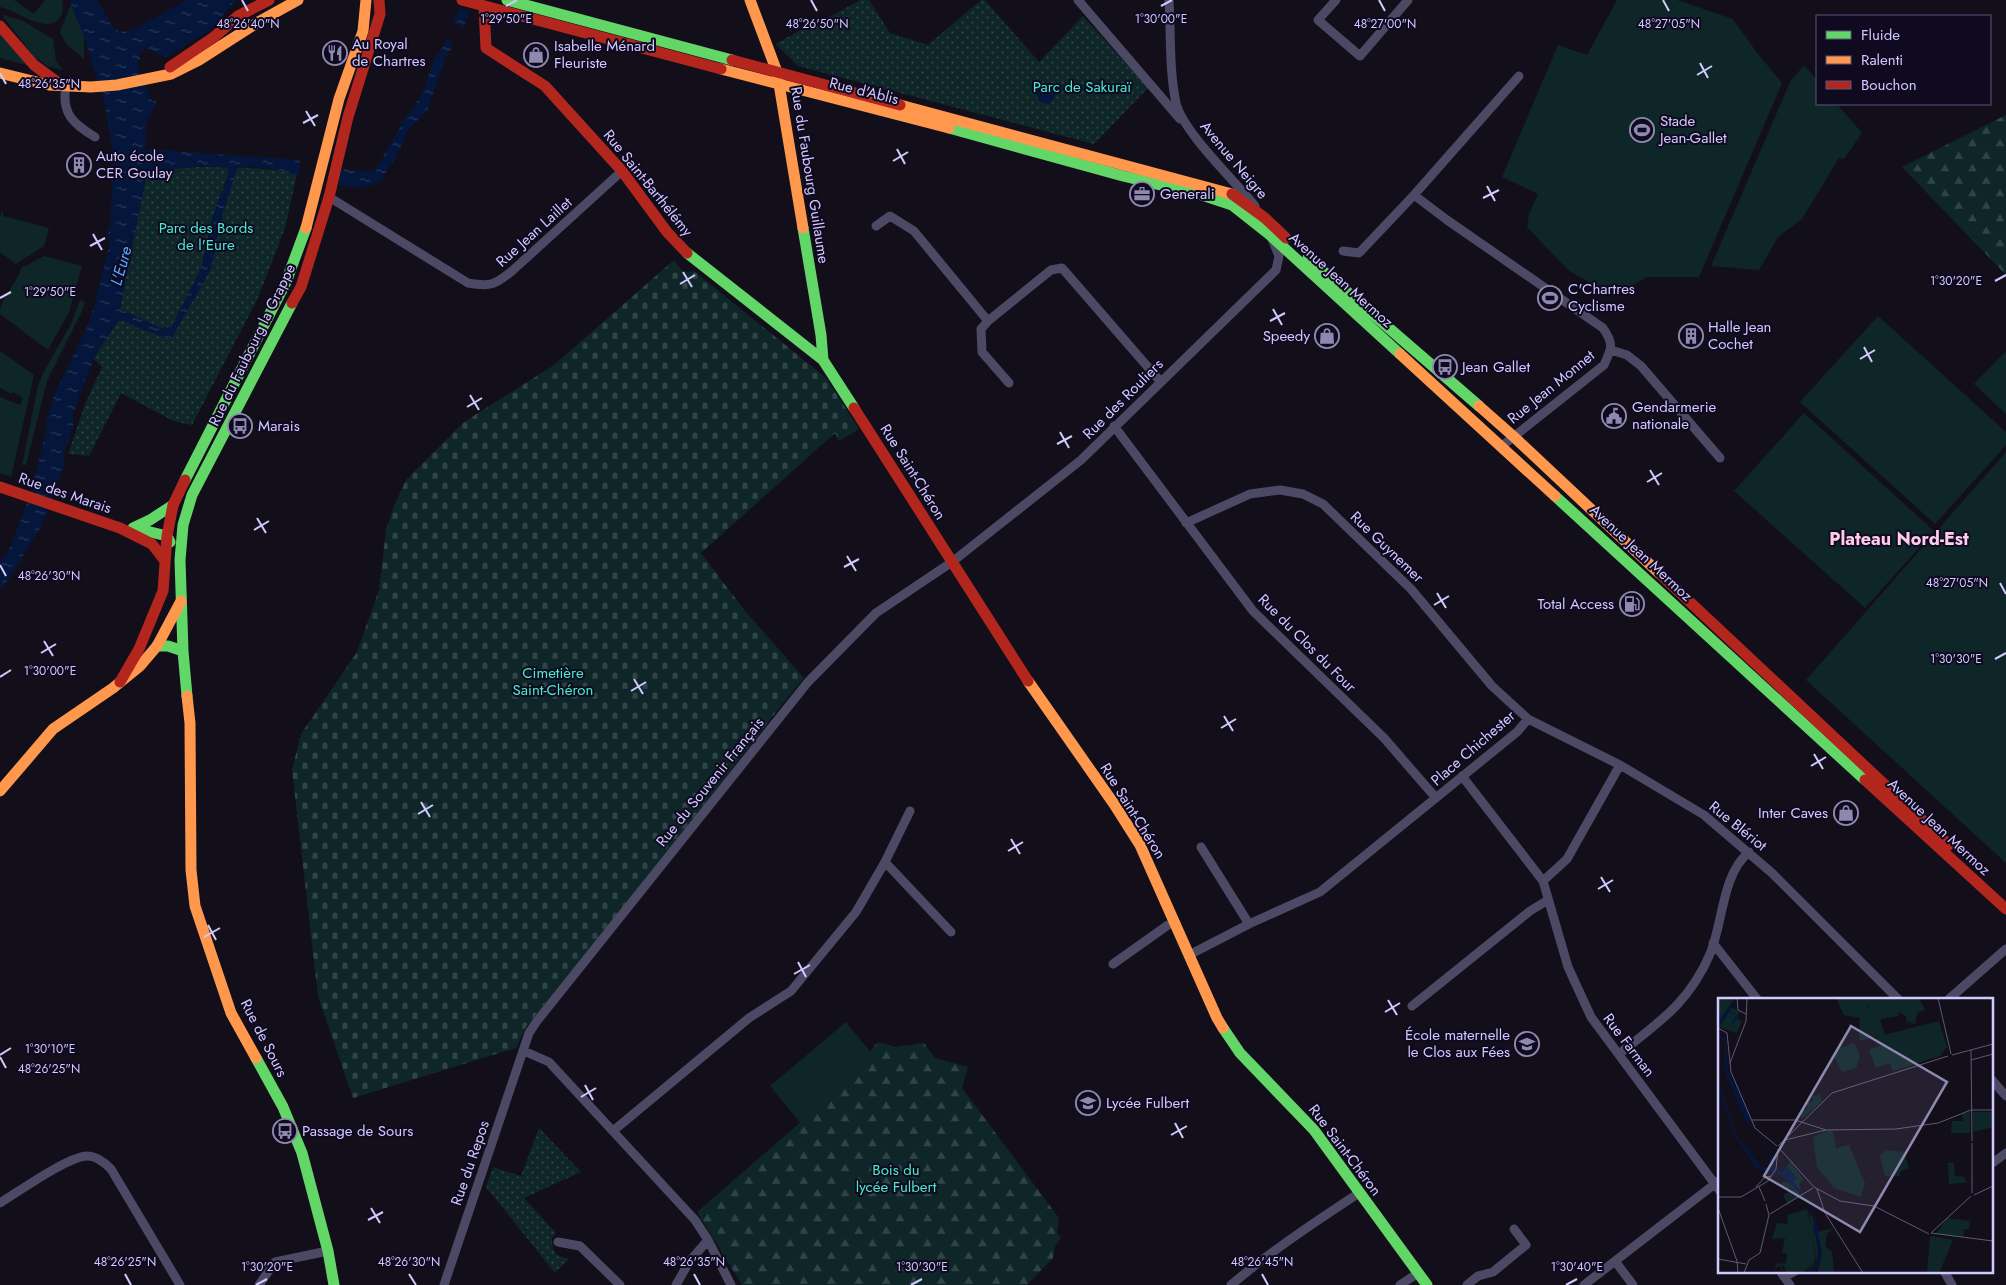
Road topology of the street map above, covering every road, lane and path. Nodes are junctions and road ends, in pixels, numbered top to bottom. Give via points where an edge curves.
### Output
1 (269, 0) edge
2 (298, 0) edge
3 (366, 0) edge
4 (379, 0) edge
5 (462, 0) edge
6 (507, 0) edge
7 (750, 0) edge
8 (1078, 0) edge
9 (1170, 0) edge
10 (1336, 0) edge
11 (1408, 0) edge
12 (484, 6) junction
13 (0, 26) edge
14 (777, 72) junction
15 (0, 73) edge
16 (1519, 76) dead end
17 (146, 80) junction
18 (780, 85) junction
19 (65, 86) junction
20 (1189, 128) junction
21 (95, 136) dead end
22 (622, 171) junction
23 (1230, 176) junction
24 (1414, 195) junction
25 (329, 197) junction
26 (1231, 199) junction
27 (1259, 219) junction
28 (876, 226) dead end
29 (1270, 235) junction
30 (1343, 251) dead end
31 (988, 321) junction
32 (1611, 350) junction
33 (823, 360) junction
34 (1160, 381) junction
35 (1010, 383) dead end
36 (1114, 426) junction
37 (1512, 436) junction
38 (1502, 446) junction
39 (1720, 458) dead end
40 (2, 488) edge
41 (173, 505) junction
42 (1186, 523) junction
43 (183, 525) junction
44 (120, 528) junction
45 (134, 528) junction
46 (166, 536) junction
47 (152, 544) junction
48 (165, 560) junction
49 (180, 560) junction
50 (952, 562) junction
51 (163, 591) junction
52 (181, 601) junction
53 (172, 618) junction
54 (156, 646) junction
55 (183, 651) junction
56 (120, 682) junction
57 (1528, 719) junction
58 (1620, 765) junction
59 (1462, 776) junction
60 (0, 791) edge
61 (1436, 798) junction
62 (910, 811) dead end
63 (1201, 848) dead end
64 (1749, 852) junction
65 (884, 862) junction
66 (1543, 881) junction
67 (2006, 898) edge
68 (1548, 900) junction
69 (2006, 909) edge
70 (1176, 922) junction
71 (1249, 924) junction
72 (951, 932) dead end
73 (1713, 943) junction
74 (2006, 949) edge
75 (1190, 955) junction
76 (1113, 964) dead end
77 (1756, 998) edge
78 (1897, 998) edge
79 (1951, 998) edge
80 (1412, 1006) dead end
81 (524, 1051) junction
82 (1619, 1054) junction
83 (1994, 1082) edge
84 (2006, 1096) edge
85 (613, 1131) junction
86 (2006, 1153) edge
87 (1994, 1161) edge
88 (1718, 1185) edge
89 (1359, 1194) junction
90 (0, 1203) edge
91 (1514, 1229) dead end
92 (708, 1240) junction
93 (558, 1242) dead end
94 (328, 1251) junction
95 (1614, 1261) junction
96 (1945, 1272) edge
97 (1422, 1280) edge
98 (180, 1285) edge
99 (259, 1285) edge
100 (334, 1285) edge
101 (444, 1285) edge
102 (620, 1285) edge
103 (676, 1285) edge
104 (731, 1285) edge
105 (1231, 1285) edge
106 (1400, 1285) edge
107 (1467, 1285) edge
108 (1584, 1285) edge
109 (1633, 1285) edge
110 (1952, 1285) edge

1 - 17 main road via 238,16 207,42
2 - 17 main road via 199,60 171,74
3 - 41 main road, Rue du Faubourg la Grappe via 363,32 336,108 304,234 286,282
4 - 25 main road, Rue du Faubourg la Grappe via 380,14 348,117
5 - 12 main road, Rue d'Ablis
6 - 14 main road, Rue d'Ablis
7 - 14 main road, Rue du Faubourg Guillaume
8 - 20 street
9 - 20 street, Avenue Neigre via 1176,105
10 - 11 street via 1318,20 1360,56
12 - 18 main road, Rue d'Ablis
12 - 22 main road, Rue Saint-Barthélémy via 486,48 545,86
13 - 19 main road via 34,65
14 - 18 main road, Rue du Faubourg Guillaume
14 - 26 main road, Rue d'Ablis via 1175,178
15 - 19 main road
16 - 24 street
17 - 19 main road via 91,88
18 - 26 main road, Rue d'Ablis via 1123,176
18 - 33 main road, Rue du Faubourg Guillaume
19 - 21 street via 65,109 69,116
20 - 23 street, Avenue Neigre
22 - 25 street, Rue Jean Laillet via 499,282 485,286 468,283
22 - 33 main road, Rue Saint-Barthélémy via 667,232 690,257
23 - 26 street
23 - 27 street, Avenue Neigre
24 - 30 street via 1359,253
24 - 32 street, Rue Jean Monnet via 1603,328 1611,342
25 - 43 main road, Rue du Faubourg la Grappe via 301,287 192,495
26 - 27 main road, Rue d'Ablis
27 - 29 main road, Avenue Jean Mermoz
27 - 37 main road, Avenue Jean Mermoz
28 - 31 street via 890,216 914,231
29 - 34 street, Rue des Rouliers via 1279,256 1276,270
29 - 38 main road, Avenue Jean Mermoz
31 - 34 street via 1051,270 1062,268
31 - 35 street via 981,329 982,352
32 - 37 street, Rue Jean Monnet via 1604,365
32 - 39 street via 1627,355 1641,366
33 - 50 main road, Rue Saint-Chéron
34 - 36 street, Rue des Rouliers
36 - 42 street, Rue du Clos du Four
36 - 50 street, Rue des Rouliers via 1081,460
37 - 38 street, Rue Jean Monnet
37 - 67 main road, Avenue Jean Mermoz
38 - 69 main road, Avenue Jean Mermoz
40 - 44 main road, Rue des Marais
41 - 45 main road, Rue des Marais
41 - 46 main road, Rue du Faubourg la Grappe
42 - 57 street, Rue Guynemer via 1250,494 1280,490 1303,494 1323,504 1411,589 1492,686
42 - 61 street, Rue du Clos du Four via 1253,611 1384,738
43 - 46 main road
43 - 49 main road, Rue du Faubourg la Grappe
44 - 45 main road, Rue des Marais
44 - 47 main road, Rue des Marais
45 - 46 main road, Rue des Marais
46 - 47 main road
46 - 48 main road, Rue du Faubourg la Grappe
46 - 49 main road
47 - 48 main road, Rue des Marais
48 - 51 main road, Rue du Faubourg la Grappe
49 - 52 main road, Rue du Faubourg la Grappe
50 - 70 main road, Rue Saint-Chéron via 1030,685 1140,845
50 - 81 street, Rue du Souvenir Français via 876,613 808,682 538,1021 529,1034
51 - 53 main road, Rue de Sours
51 - 56 main road, Rue du Faubourg la Grappe via 139,649
52 - 53 main road, Rue du Faubourg la Grappe
52 - 55 main road, Rue de Sours
53 - 54 main road, Rue du Faubourg la Grappe
53 - 55 main road, Rue de Sours
54 - 55 main road
54 - 56 main road, Rue du Faubourg la Grappe via 140,666
55 - 94 main road, Rue de Sours via 190,723 194,906 231,1013 283,1107 299,1145
56 - 60 main road, Rue du Faubourg la Grappe via 52,729
57 - 58 street, Rue Blériot
57 - 59 street, Place Chichester via 1517,732
58 - 64 street, Rue Blériot via 1704,816
58 - 66 street via 1567,859
59 - 61 street, Place Chichester
59 - 66 street
61 - 71 street, Place Chichester via 1320,892
62 - 65 street
63 - 71 street
64 - 73 street via 1736,867
64 - 78 street, Rue Blériot
65 - 72 street
65 - 85 street via 856,912 791,991 749,1018
66 - 68 street, Rue Farman
68 - 80 street
68 - 82 street, Rue Farman via 1568,968 1591,1016
70 - 75 main road, Rue Saint-Chéron
70 - 76 street
71 - 75 street, Place Chichester
73 - 77 street
73 - 82 street via 1691,989 1671,1013
74 - 79 street
75 - 89 main road, Rue Saint-Chéron via 1227,1036 1314,1130
81 - 85 street via 549,1062
81 - 101 street, Rue du Repos
82 - 88 street, Rue Farman
83 - 84 street
85 - 92 street via 695,1220
86 - 87 street
88 - 95 street
89 - 97 main road, Rue Saint-Chéron
89 - 105 street
90 - 98 street via 74,1158 89,1156 102,1160 111,1169
91 - 107 street via 1526,1245 1493,1272 1478,1276
92 - 103 street via 688,1262
92 - 104 street
93 - 102 street via 580,1246
94 - 99 street via 275,1262
94 - 100 main road, Rue de Sours
95 - 108 street
95 - 109 street
96 - 110 street
97 - 106 street

